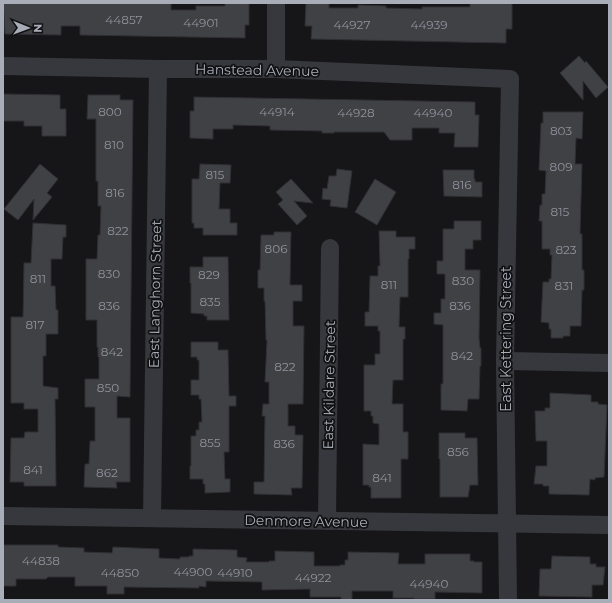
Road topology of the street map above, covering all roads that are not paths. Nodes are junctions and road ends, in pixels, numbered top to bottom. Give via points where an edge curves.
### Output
1 (276, 3) edge
2 (3, 66) edge
3 (276, 69) junction
4 (158, 70) junction
5 (510, 79) joint
6 (330, 248) dead end
7 (505, 360) junction
8 (609, 363) edge
9 (3, 516) edge
10 (152, 518) junction
11 (327, 521) junction
12 (508, 523) junction
13 (609, 525) edge
14 (508, 600) edge

1 - 3 street
2 - 4 street, Hanstead Avenue
3 - 4 street, Hanstead Avenue
3 - 5 street, Hanstead Avenue
4 - 10 street, East Langhorn Street
5 - 7 street, East Kettering Street
6 - 11 street, East Kildare Street
7 - 8 street
7 - 12 street, East Kettering Street
9 - 10 street, Denmore Avenue
10 - 11 street, Denmore Avenue
11 - 12 street, Denmore Avenue
12 - 13 street, Denmore Avenue
12 - 14 street, East Kettering Street

